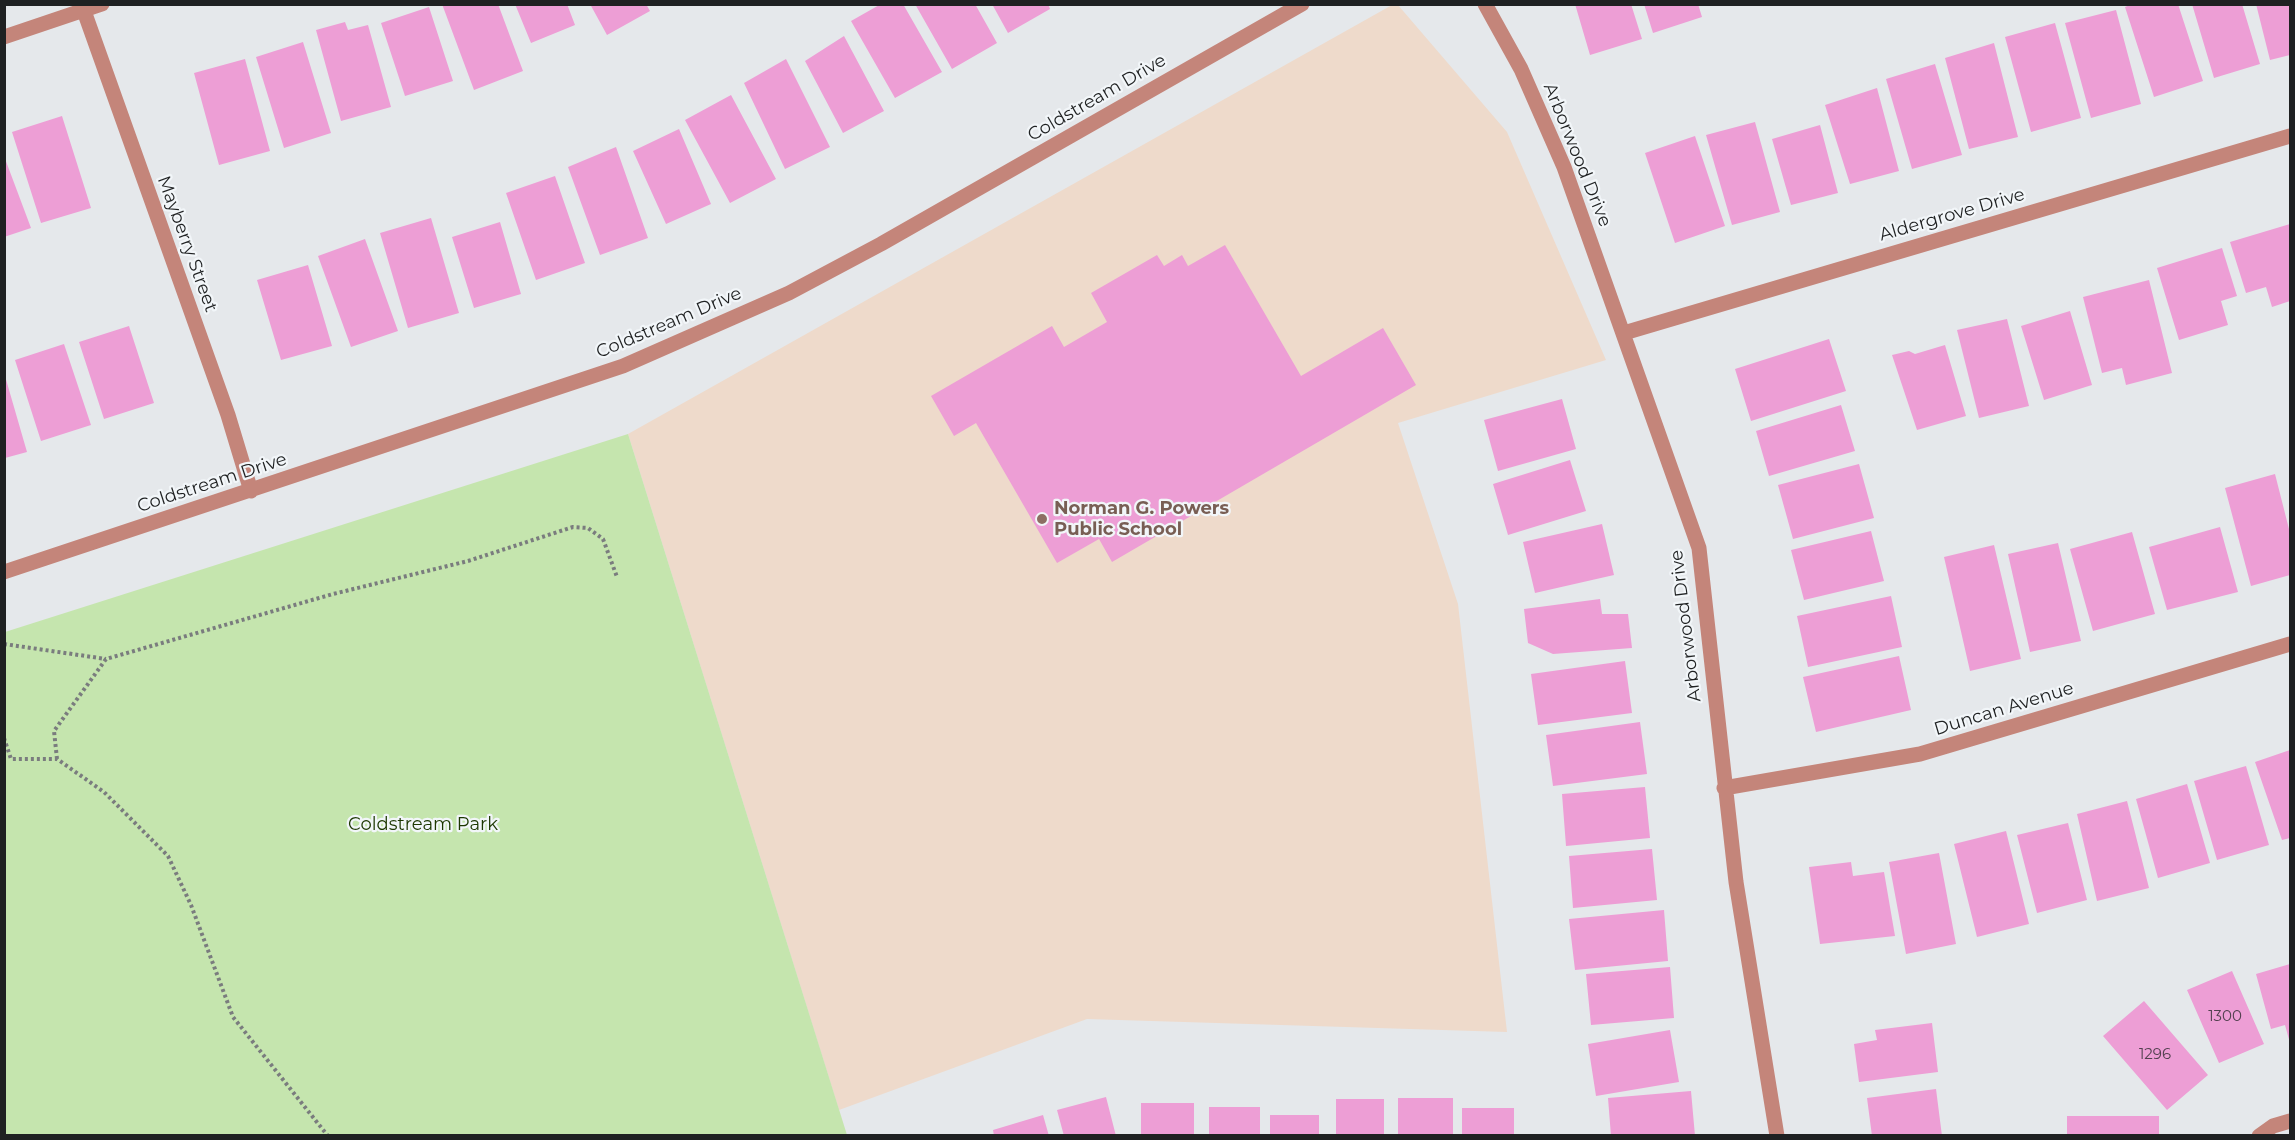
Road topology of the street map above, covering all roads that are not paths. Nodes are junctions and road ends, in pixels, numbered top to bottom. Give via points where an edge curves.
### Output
1 (102, 4) edge
2 (1302, 4) edge
3 (1485, 4) edge
4 (84, 11) junction
5 (4, 37) edge
6 (2290, 136) edge
7 (1624, 333) junction
8 (251, 491) junction
9 (4, 572) edge
10 (2290, 644) edge
11 (1724, 788) junction
12 (2290, 1121) edge
13 (1777, 1136) edge
14 (2259, 1136) edge

1 - 4 street
2 - 8 street, Coldstream Drive via 881,244 789,292 623,366
3 - 7 street, Arborwood Drive via 1521,69 1564,167
4 - 5 street
4 - 8 street, Mayberry Street via 228,415
6 - 7 street, Aldergrove Drive
7 - 11 street, Arborwood Drive via 1699,548
8 - 9 street, Coldstream Drive
10 - 11 street, Duncan Avenue via 1920,754
11 - 13 street, Arborwood Drive
12 - 14 street

